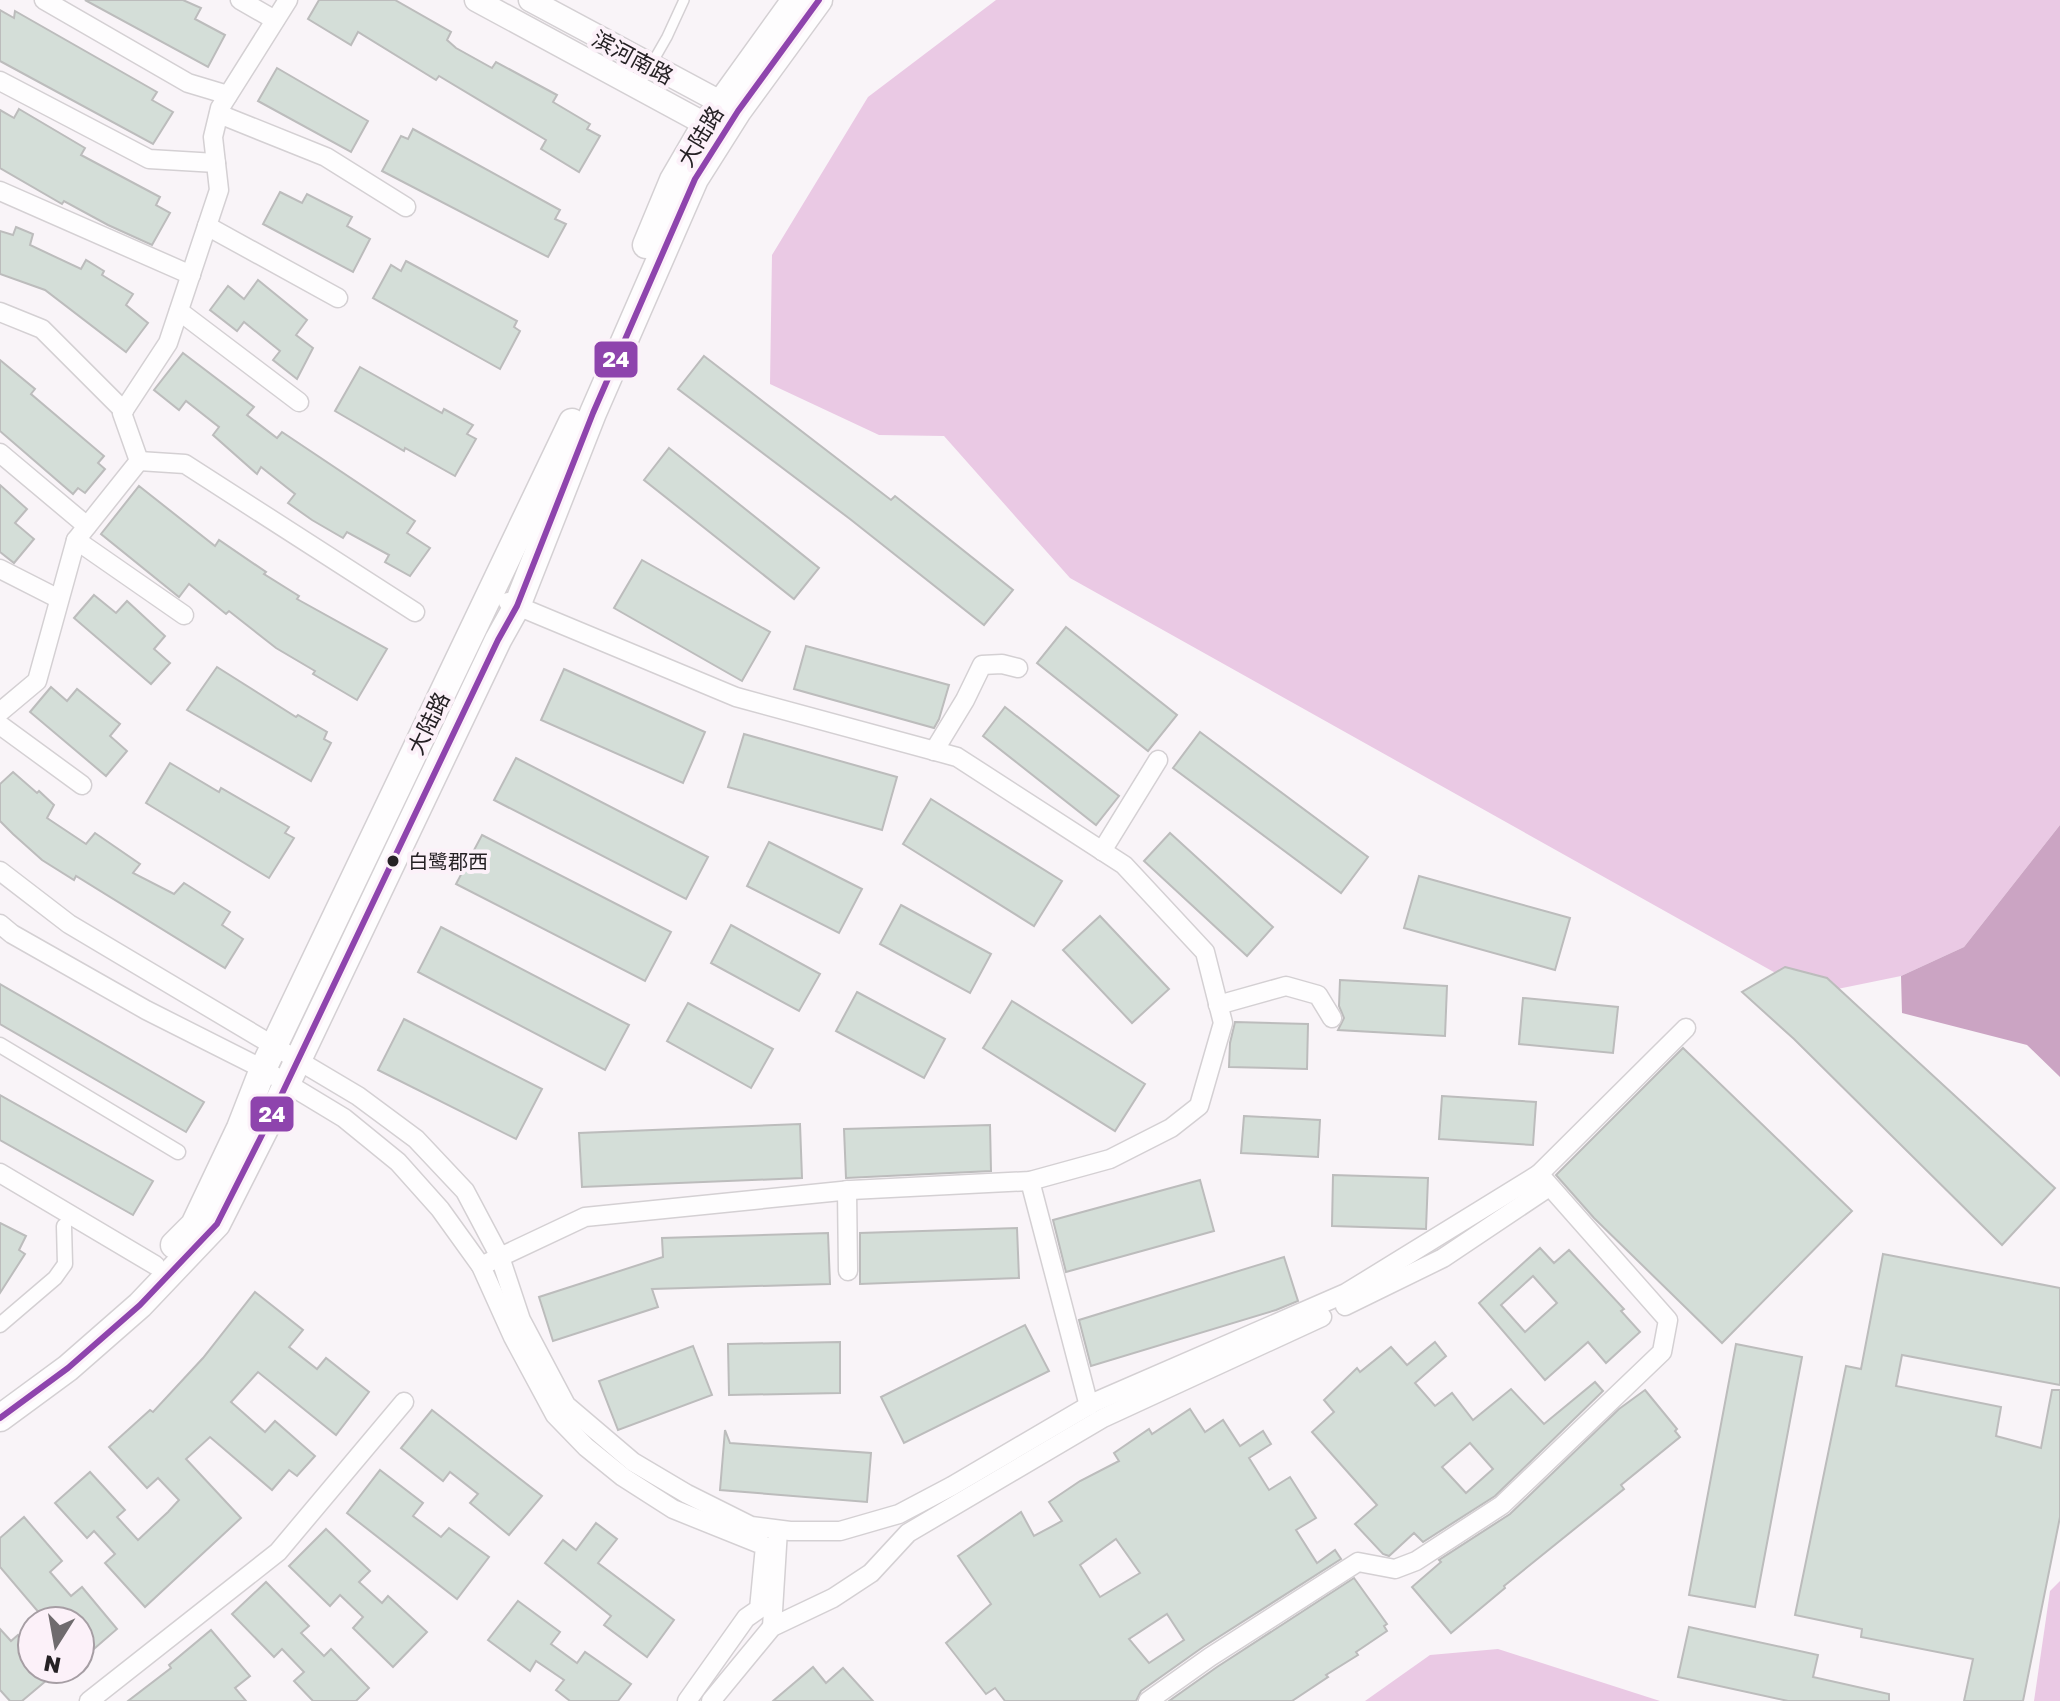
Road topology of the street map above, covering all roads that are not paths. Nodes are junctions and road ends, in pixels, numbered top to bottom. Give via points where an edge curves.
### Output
1 (44, 0) edge
2 (240, 0) edge
3 (288, 0) edge
4 (476, 0) edge
5 (530, 0) edge
6 (684, 0) edge
7 (795, 0) edge
8 (819, 0) edge
9 (275, 20) junction
10 (650, 66) junction
11 (0, 81) edge
12 (637, 89) junction
13 (228, 95) junction
14 (219, 114) junction
15 (722, 118) junction
16 (216, 163) junction
17 (0, 191) edge
18 (406, 207) dead end
19 (207, 226) junction
20 (191, 275) junction
21 (338, 298) dead end
22 (179, 311) junction
23 (0, 312) edge
24 (299, 402) dead end
25 (124, 411) junction
26 (0, 453) edge
27 (139, 461) junction
28 (81, 533) junction
29 (0, 569) edge
30 (490, 596) junction
31 (59, 599) junction
32 (517, 606) junction
33 (415, 612) dead end
34 (184, 615) dead end
35 (1018, 668) dead end
36 (0, 712) edge
37 (0, 725) edge
38 (934, 751) junction
39 (1158, 760) dead end
40 (82, 785) dead end
41 (1102, 851) junction
42 (0, 871) edge
43 (0, 924) edge
44 (1218, 1005) junction
45 (1332, 1018) dead end
46 (1686, 1028) dead end
47 (0, 1045) edge
48 (274, 1045) junction
49 (263, 1069) junction
50 (292, 1072) junction
51 (178, 1152) dead end
52 (0, 1173) edge
53 (1544, 1180) junction
54 (1030, 1181) junction
55 (847, 1190) junction
56 (64, 1226) dead end
57 (500, 1257) junction
58 (155, 1265) junction
59 (481, 1266) junction
60 (848, 1271) dead end
61 (0, 1325) edge
62 (0, 1398) edge
63 (404, 1402) dead end
64 (1089, 1406) junction
65 (0, 1418) edge
66 (778, 1530) junction
67 (772, 1627) junction
68 (89, 1701) edge
69 (687, 1701) edge
70 (711, 1701) edge
71 (1148, 1701) edge

1 - 13 street via 188,83
2 - 9 street
3 - 9 street
4 - 12 street
5 - 10 street, 滨河南路
6 - 10 lane
7 - 15 main road, 大陆路
8 - 15 main road, 大陆路
9 - 13 street
10 - 12 lane
10 - 15 street, 滨河南路
11 - 16 street via 149,159
12 - 15 street
13 - 14 street
14 - 16 street via 213,137
14 - 18 street via 326,157
15 - 30 main road, 大陆路 via 673,180 571,425
15 - 32 main road, 大陆路 via 593,413
16 - 19 street via 219,190
17 - 20 street
19 - 20 street
19 - 21 street
20 - 22 street
22 - 24 street
22 - 25 street via 168,343
23 - 25 street via 42,329
25 - 27 street
26 - 28 street
27 - 28 street
27 - 33 street via 185,464
28 - 31 street
28 - 34 street
29 - 31 street
30 - 32 street
30 - 48 main road, 大陆路
31 - 36 street via 37,681
32 - 38 street via 736,697
32 - 50 main road, 大陆路
35 - 38 street via 982,665
37 - 40 street
38 - 41 street via 957,757
39 - 41 street
41 - 44 street via 1124,865 1205,952
42 - 48 street via 69,924
43 - 49 street via 146,1010
44 - 45 street via 1286,986 1318,995
44 - 54 street via 1223,1023 1199,1106 1171,1128 1110,1159
46 - 53 street
47 - 51 street
48 - 49 main road, 大陆路
48 - 50 street
49 - 50 street
49 - 58 main road, 大陆路 via 194,1225
50 - 57 street via 358,1096 416,1139 465,1191
50 - 59 street via 398,1162
50 - 65 main road, 大陆路 via 217,1224 140,1305
52 - 58 street
53 - 64 street via 1346,1293
53 - 67 street via 1443,1258 1103,1418 908,1533 871,1573 833,1598
53 - 71 street via 1668,1320 1662,1352 1502,1505 1437,1550 1395,1569 1358,1562
54 - 55 street
54 - 64 street
55 - 57 street via 585,1217
55 - 60 street
56 - 61 street via 65,1264
57 - 59 street
57 - 66 street via 521,1320 566,1405 633,1462 687,1494 751,1526
58 - 62 main road, 大陆路 via 100,1323
59 - 69 street via 555,1415 586,1447 673,1509 765,1546 759,1609 746,1618
63 - 68 street via 278,1552
64 - 66 street via 899,1514 840,1531
66 - 67 street
67 - 70 street

